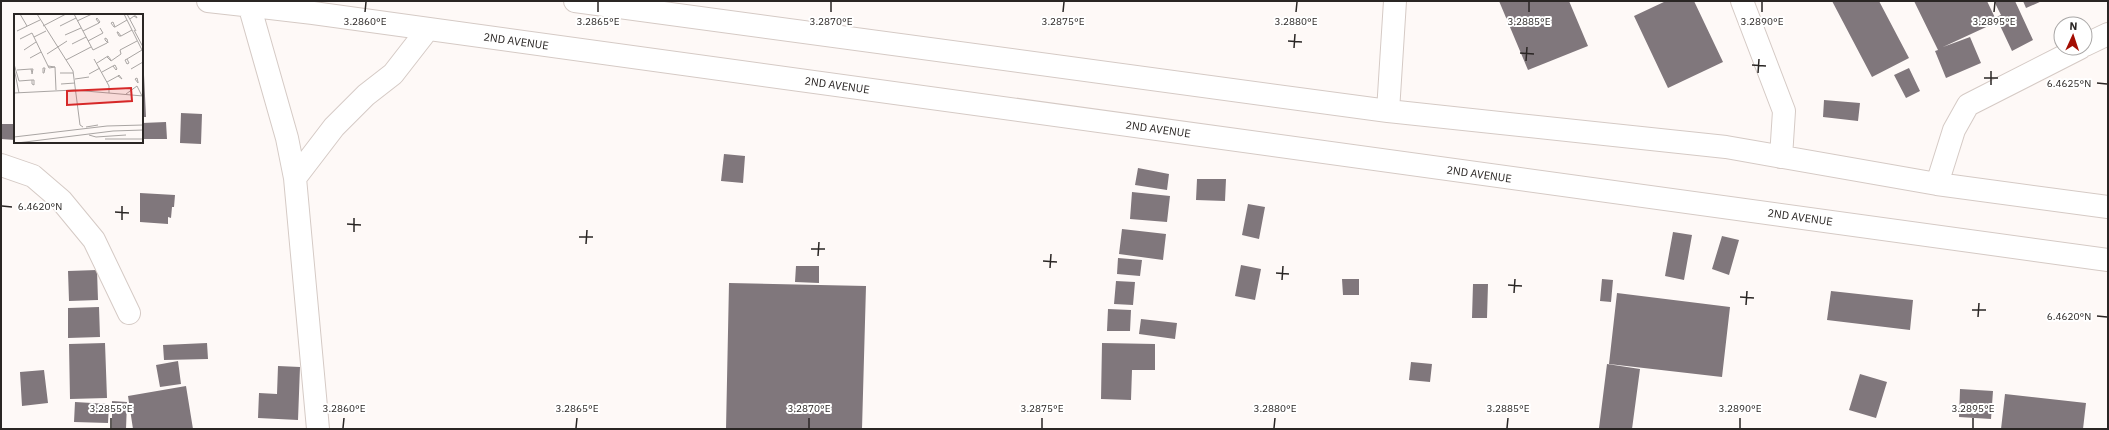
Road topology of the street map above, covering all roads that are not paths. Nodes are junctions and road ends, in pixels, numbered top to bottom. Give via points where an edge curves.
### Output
1 (208, 1) edge
2 (575, 1) edge
3 (1395, 1) edge
4 (1742, 1) edge
5 (247, 3) edge
6 (428, 28) junction
7 (2108, 34) edge
8 (2093, 41) edge
9 (2064, 56) edge
10 (1388, 110) junction
11 (1781, 157) junction
12 (1, 165) edge
13 (295, 178) junction
14 (1937, 184) junction
15 (2108, 207) edge
16 (2108, 260) edge
17 (129, 313) dead end
18 (318, 429) edge

1 - 5 street, 2ND AVENUE
2 - 10 street
3 - 10 street
4 - 11 street via 1784,111
5 - 6 street, 2ND AVENUE
5 - 13 street via 285,131
6 - 13 street via 393,74 366,95 334,127
6 - 16 street, 2ND AVENUE
7 - 8 street
9 - 14 street via 1968,105 1954,130
10 - 11 street via 1726,147
11 - 14 street
12 - 17 street via 33,176 61,200 94,240
13 - 18 street
14 - 15 street

